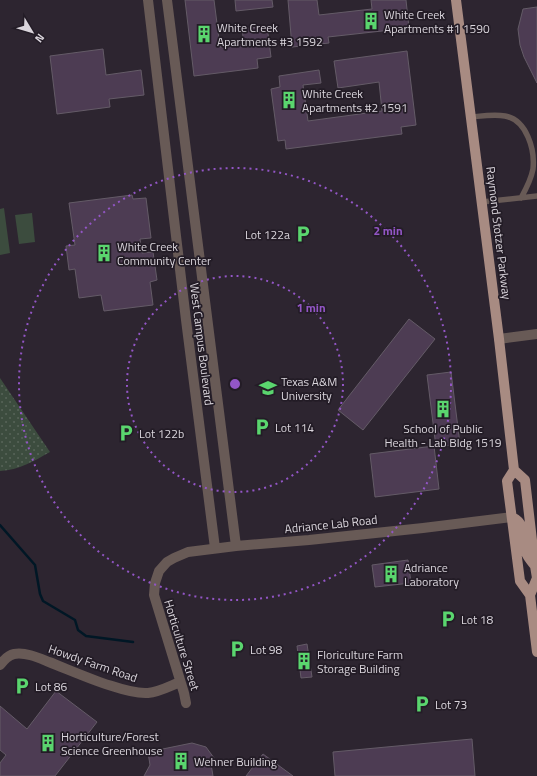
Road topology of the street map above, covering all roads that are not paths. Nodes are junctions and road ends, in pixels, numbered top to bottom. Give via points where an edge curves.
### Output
1 (148, 0) edge
2 (167, 0) edge
3 (456, 0) edge
4 (471, 117) junction
5 (537, 196) edge
6 (521, 198) junction
7 (482, 202) junction
8 (537, 334) edge
9 (499, 339) junction
10 (514, 470) junction
11 (512, 517) junction
12 (236, 546) junction
13 (215, 548) junction
14 (535, 566) junction
15 (159, 572) joint
16 (530, 595) junction
17 (537, 652) edge
18 (0, 665) edge
19 (180, 682) junction
20 (186, 702) dead end

1 - 13 street, West Campus Boulevard
2 - 12 street, West Campus Boulevard
3 - 4 main road, Raymond Stotzer Parkway
4 - 6 lane via 506,116 524,128 531,146 533,168 530,183
4 - 7 main road, Raymond Stotzer Parkway
5 - 6 lane
6 - 7 lane
7 - 9 main road, Raymond Stotzer Parkway
8 - 9 street
9 - 10 main road, Raymond Stotzer Parkway
10 - 11 main road, Raymond Stotzer Parkway via 507,481
10 - 14 main road, Raymond Stotzer Parkway via 525,480
11 - 12 street, Adriance Lab Road via 408,530
11 - 14 main road via 521,524 525,552
11 - 16 main road, Raymond Stotzer Parkway via 520,581
12 - 13 street, Adriance Lab Road
13 - 15 street, Adriance Lab Road via 181,554 167,562
14 - 16 main road, Raymond Stotzer Parkway via 537,578
15 - 19 street, Horticulture Street via 154,595
16 - 17 main road, Raymond Stotzer Parkway
18 - 19 street, Howdy Farm Road via 13,654 23,654 109,684 148,693 163,690
19 - 20 street, Horticulture Street

